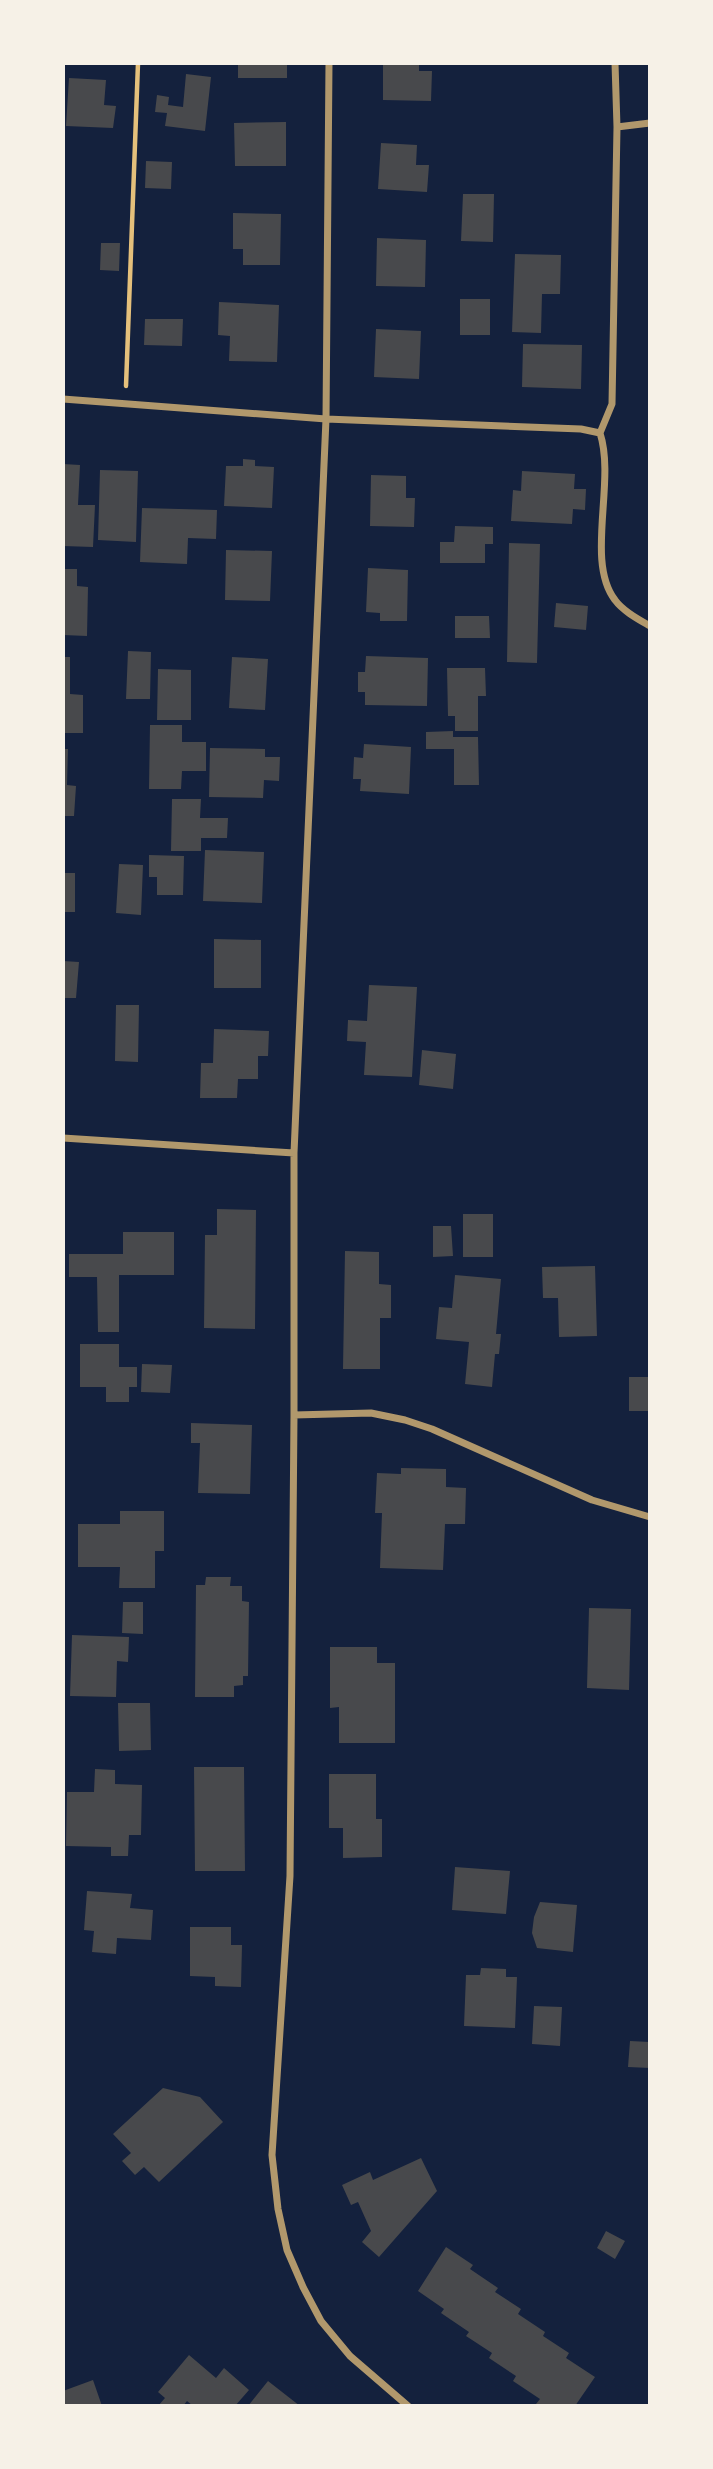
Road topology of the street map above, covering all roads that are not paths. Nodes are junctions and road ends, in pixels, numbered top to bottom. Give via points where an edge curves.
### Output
1 (329, 63) edge
2 (615, 63) edge
3 (650, 124) edge
4 (617, 127) junction
5 (63, 399) edge
6 (326, 419) junction
7 (600, 433) junction
8 (650, 626) edge
9 (63, 1138) edge
10 (294, 1153) junction
11 (295, 1415) junction
12 (650, 1517) edge
13 (408, 2406) edge

1 - 6 street
2 - 4 street
3 - 4 street
4 - 7 street via 612,404
5 - 6 street
6 - 7 street
6 - 10 street
7 - 8 street via 606,451 604,583 616,601
9 - 10 street
10 - 11 street
11 - 12 street via 371,1413 405,1420 592,1500
11 - 13 street via 290,1876 272,2155 278,2209 287,2250 321,2321 350,2356

